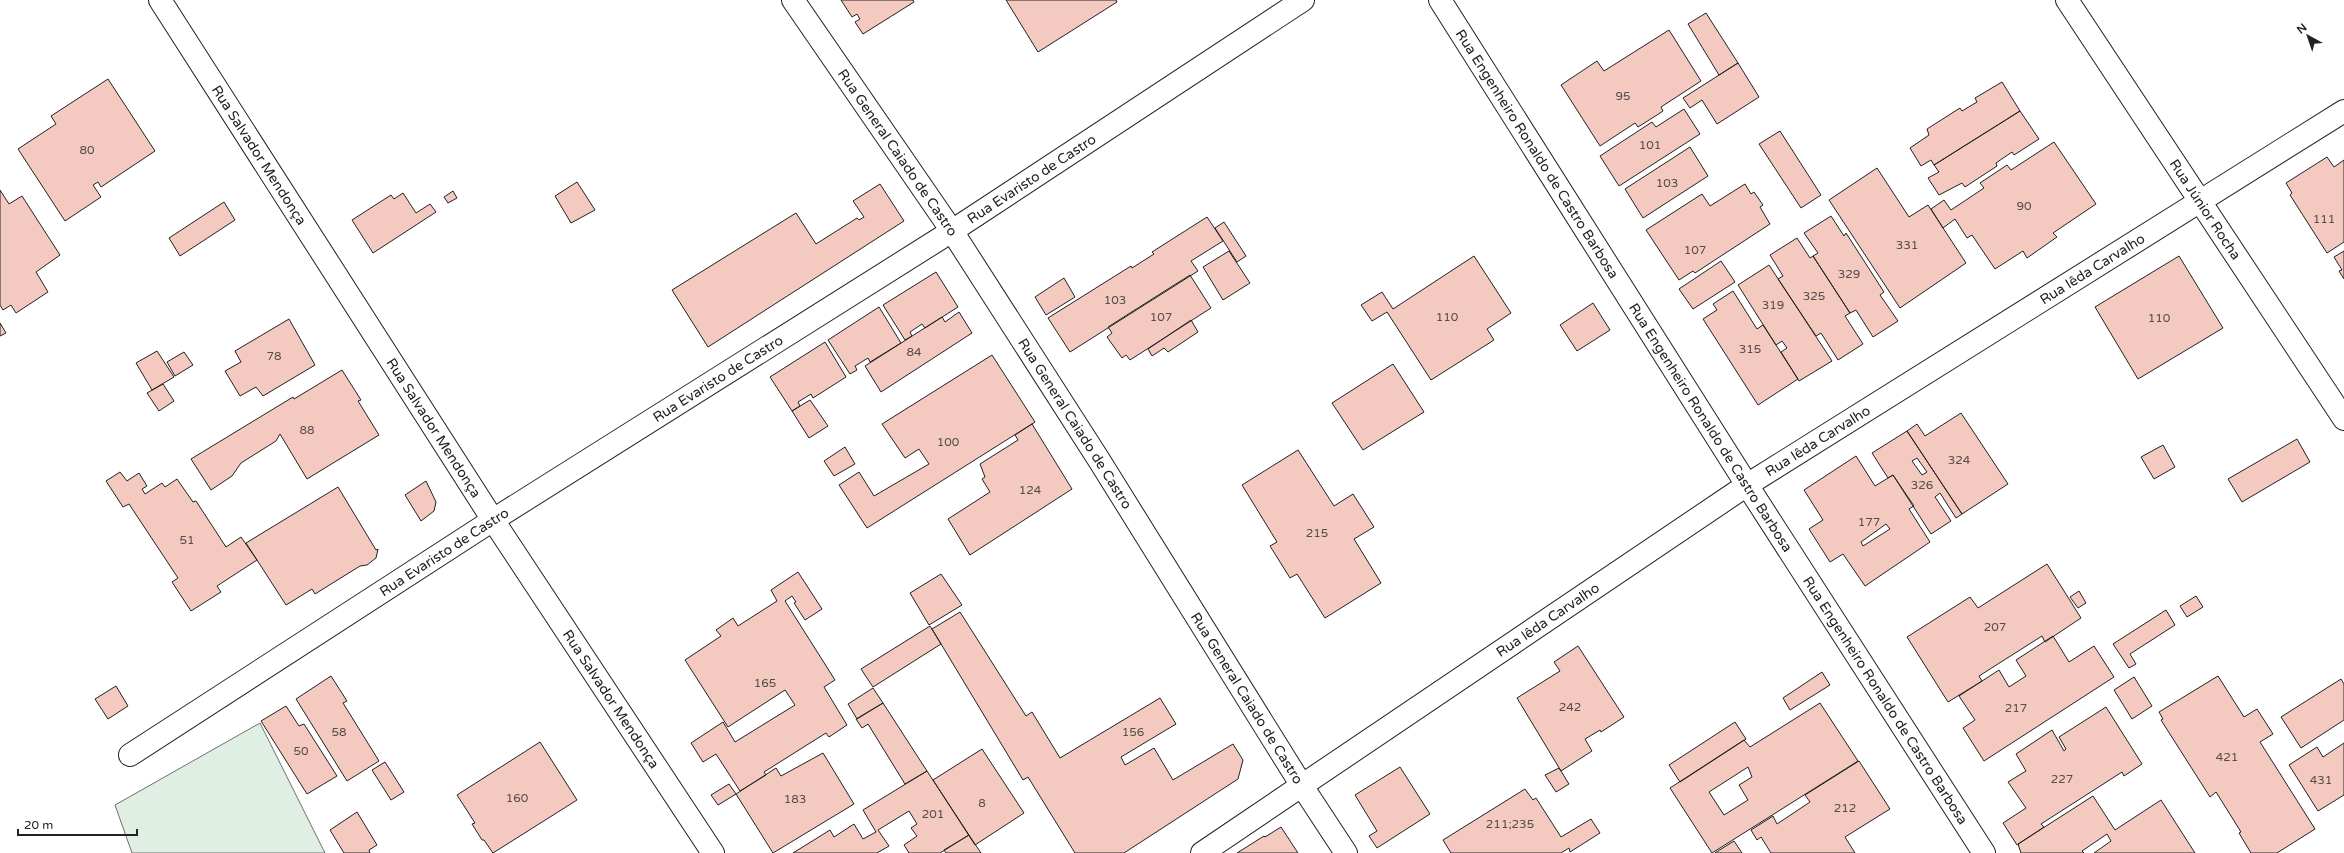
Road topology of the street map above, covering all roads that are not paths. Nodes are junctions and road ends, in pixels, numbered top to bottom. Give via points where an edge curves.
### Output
1 (160, 0) edge
2 (794, 0) edge
3 (1303, 0) edge
4 (1440, 0) edge
5 (2067, 0) edge
6 (2344, 111) edge
7 (2200, 201) junction
8 (952, 231) junction
9 (2344, 419) edge
10 (1747, 485) junction
11 (493, 520) junction
12 (130, 755) dead end
13 (1302, 786) junction
14 (713, 853) edge
15 (1202, 853) edge
16 (1346, 853) edge
17 (1984, 853) edge

1 - 11 street, Rua Salvador Mendonça
2 - 8 street, Rua General Caiado de Castro
3 - 8 street, Rua Evaristo de Castro
4 - 10 street, Rua Engenheiro Ronaldo de Castro Barbosa
5 - 7 street, Rua Júnior Rocha
6 - 7 street, Rua Iêda Carvalho
7 - 9 street, Rua Júnior Rocha
7 - 10 street, Rua Iêda Carvalho
8 - 11 street, Rua Evaristo de Castro
8 - 13 street, Rua General Caiado de Castro via 1099,460
10 - 13 street, Rua Iêda Carvalho
10 - 17 street, Rua Engenheiro Ronaldo de Castro Barbosa
11 - 12 street, Rua Evaristo de Castro
11 - 14 street, Rua Salvador Mendonça
13 - 15 street, Rua Iêda Carvalho
13 - 16 street, Rua General Caiado de Castro

